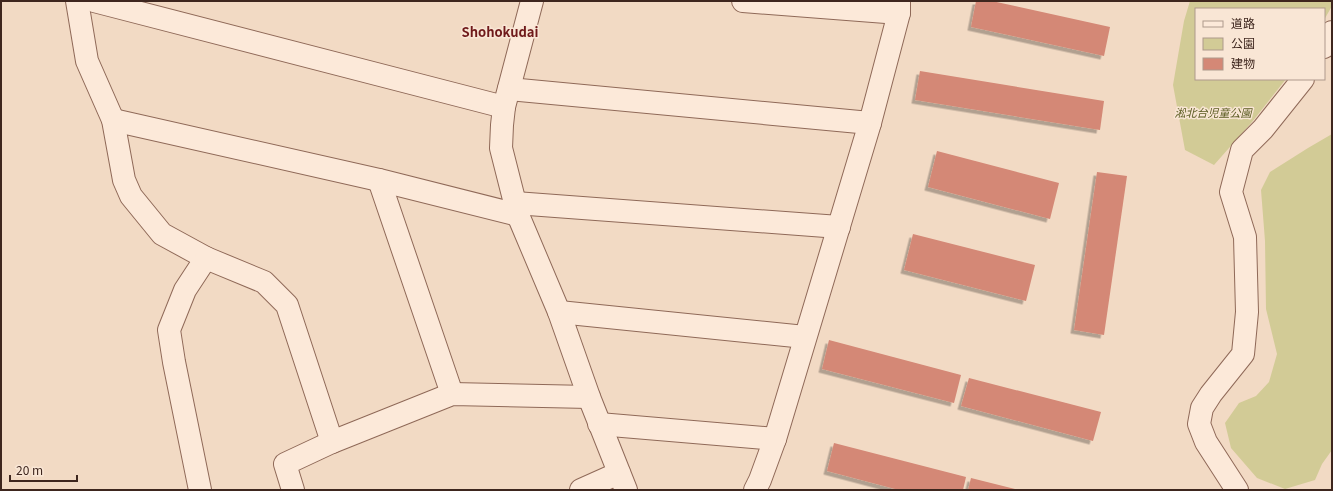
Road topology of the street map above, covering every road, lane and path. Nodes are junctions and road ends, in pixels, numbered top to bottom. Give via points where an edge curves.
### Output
1 (77, 1) edge
2 (94, 1) edge
3 (532, 1) edge
4 (743, 1) edge
5 (899, 7) edge
6 (1332, 32) edge
7 (1325, 45) edge
8 (1302, 80) edge
9 (507, 98) junction
10 (113, 120) junction
11 (870, 123) junction
12 (379, 180) junction
13 (517, 209) junction
14 (839, 227) junction
15 (206, 258) junction
16 (559, 312) junction
17 (806, 337) junction
18 (452, 394) junction
19 (588, 397) junction
20 (599, 424) junction
21 (775, 439) junction
22 (332, 442) junction
23 (622, 482) edge
24 (200, 490) edge
25 (293, 490) edge
26 (581, 490) edge
27 (755, 490) edge
28 (1237, 490) edge

1 - 10 street via 86,61
2 - 9 street
3 - 9 street
4 - 5 street
5 - 11 street
6 - 7 street
8 - 28 street via 1242,150 1231,192 1245,237 1247,312 1243,354 1202,408 1199,424 1206,442
9 - 11 street
9 - 13 street via 501,148
10 - 12 street
10 - 15 street via 124,180 131,196 162,234
11 - 14 street
12 - 13 street
12 - 18 street
13 - 14 street
13 - 16 street
14 - 17 street
15 - 22 street via 264,282 287,305
15 - 24 street via 185,290 170,330
16 - 17 street
16 - 19 street
17 - 21 street
18 - 19 street
18 - 22 street
19 - 20 street
20 - 21 street
20 - 23 street
21 - 27 street
22 - 25 street via 285,464
23 - 26 street

